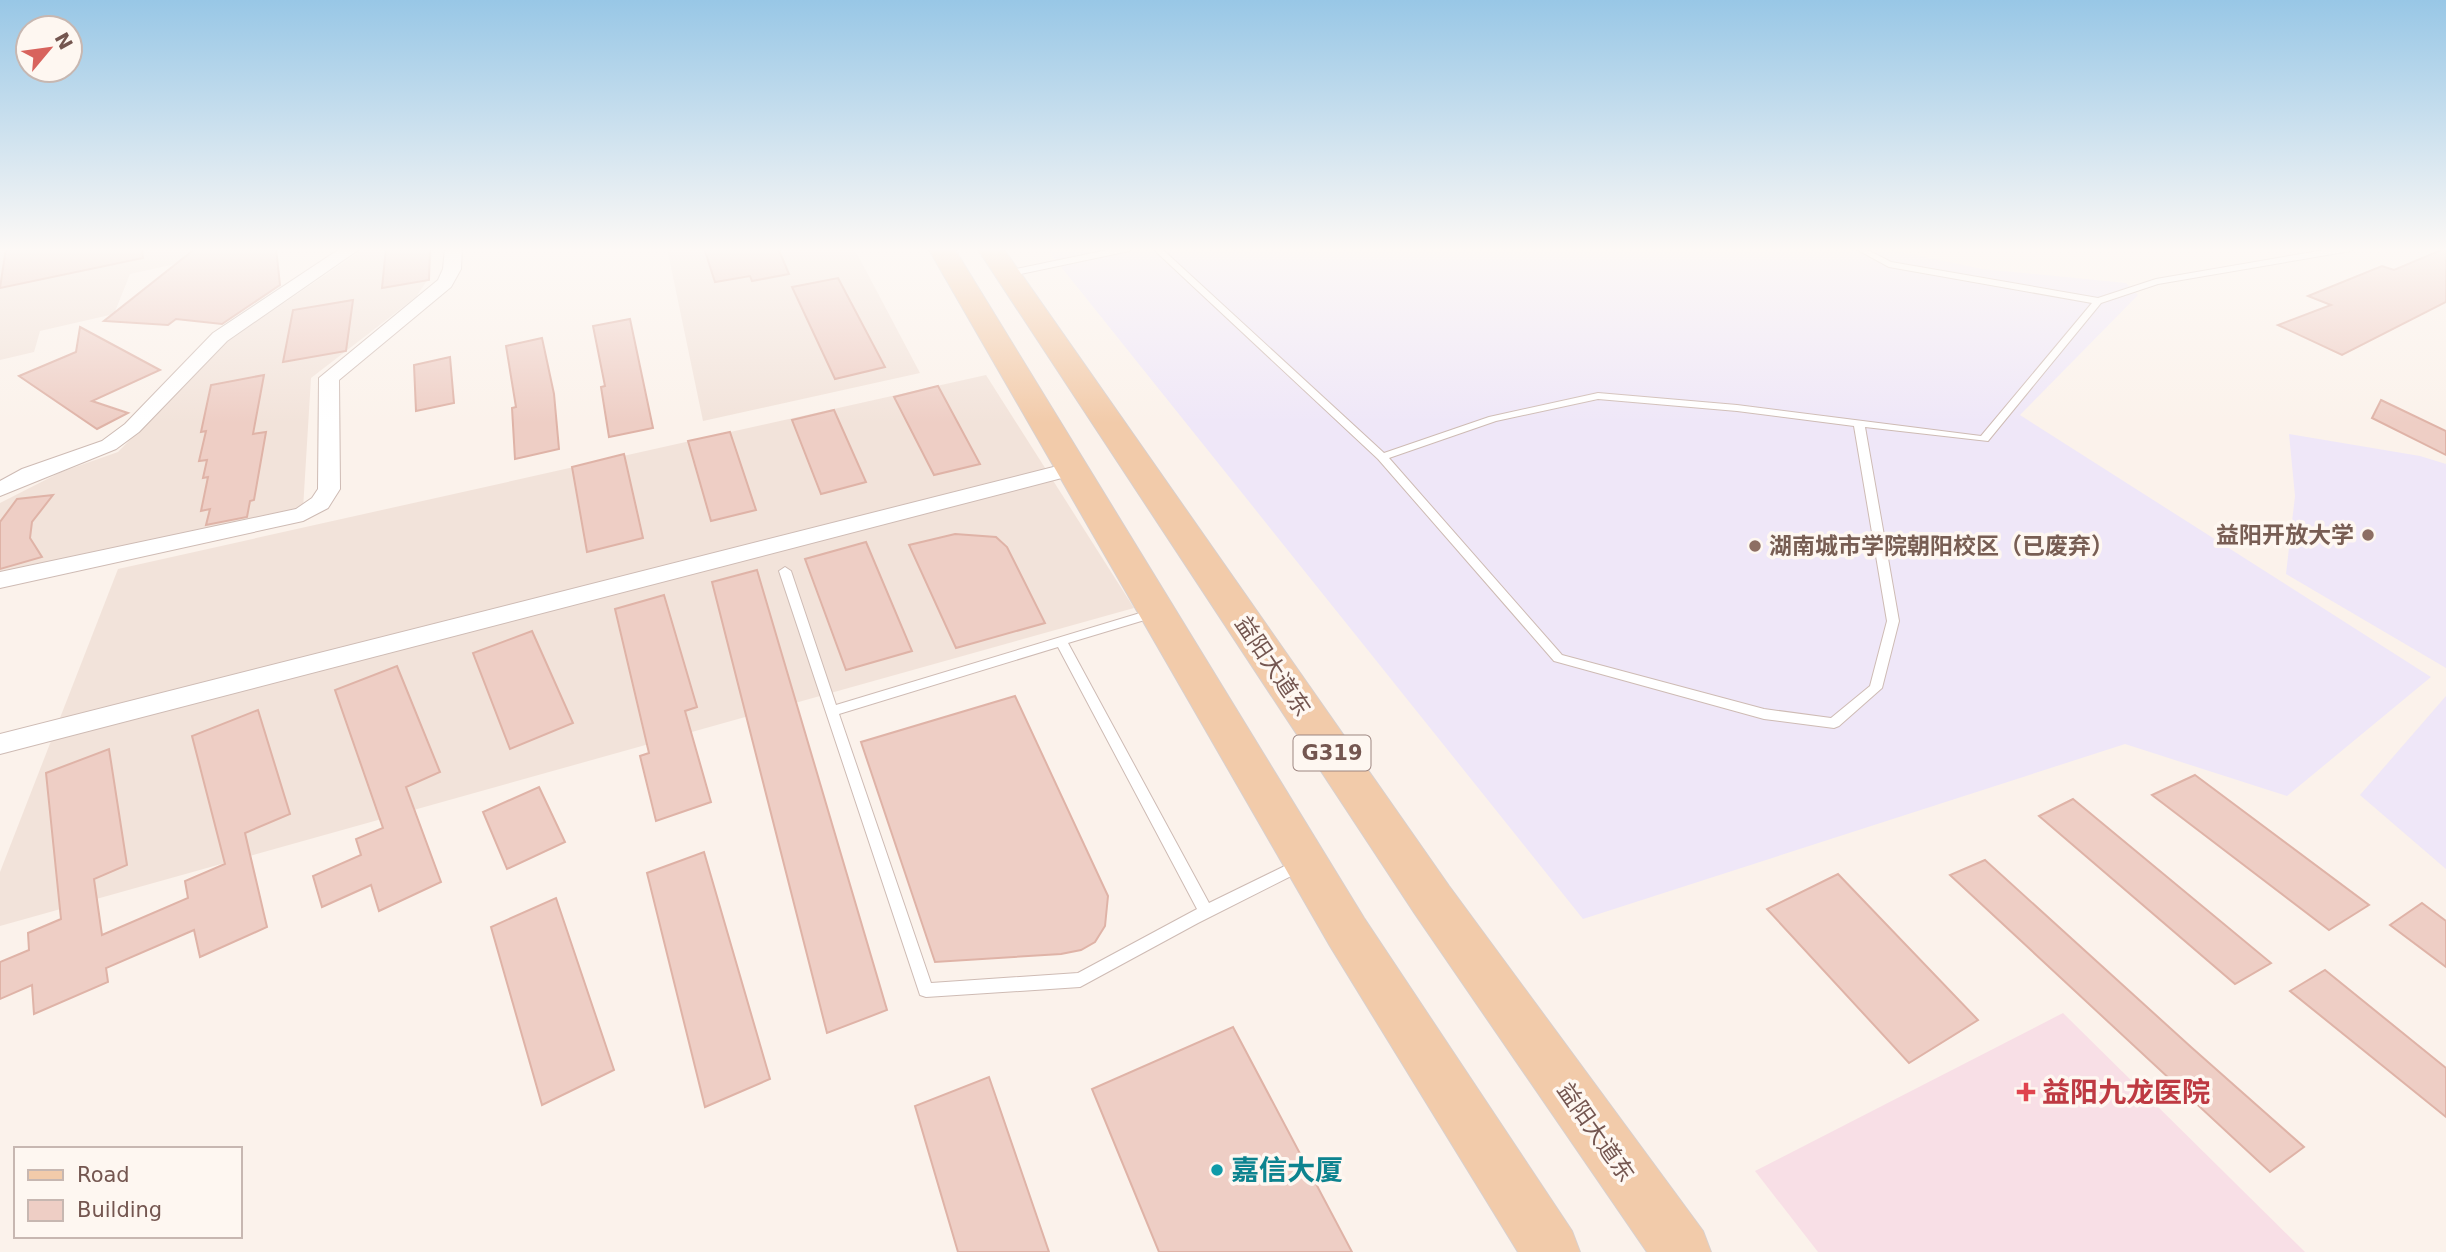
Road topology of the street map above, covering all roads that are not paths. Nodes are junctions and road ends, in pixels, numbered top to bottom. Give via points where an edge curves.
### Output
1 (265, 306) edge
2 (416, 306) edge
3 (976, 306) edge
4 (1029, 306) edge
5 (1219, 306) edge
6 (2094, 306) edge
7 (1858, 423) junction
8 (1382, 457) junction
9 (1073, 468) junction
10 (0, 489) edge
11 (785, 570) dead end
12 (0, 580) edge
13 (1158, 612) junction
14 (1061, 641) junction
15 (832, 711) junction
16 (0, 744) edge
17 (1306, 863) junction
18 (1206, 911) junction
19 (1551, 1252) edge
20 (1682, 1252) edge

1 - 10 street via 220,337 132,428 109,445
2 - 12 street via 329,378 329,489 320,503 303,514
3 - 9 main road
4 - 20 main road, 益阳大道东 / G319 via 1432,900
5 - 8 lane
6 - 7 lane via 1984,439
7 - 8 lane via 1598,396 1493,419
7 - 8 lane via 1893,621 1876,688 1834,723 1764,714 1558,658
9 - 13 main road
9 - 16 street
11 - 15 lane
13 - 14 lane
13 - 17 main road
14 - 15 lane
14 - 18 lane
15 - 18 lane via 926,990 1080,979
17 - 18 lane
17 - 19 main road

